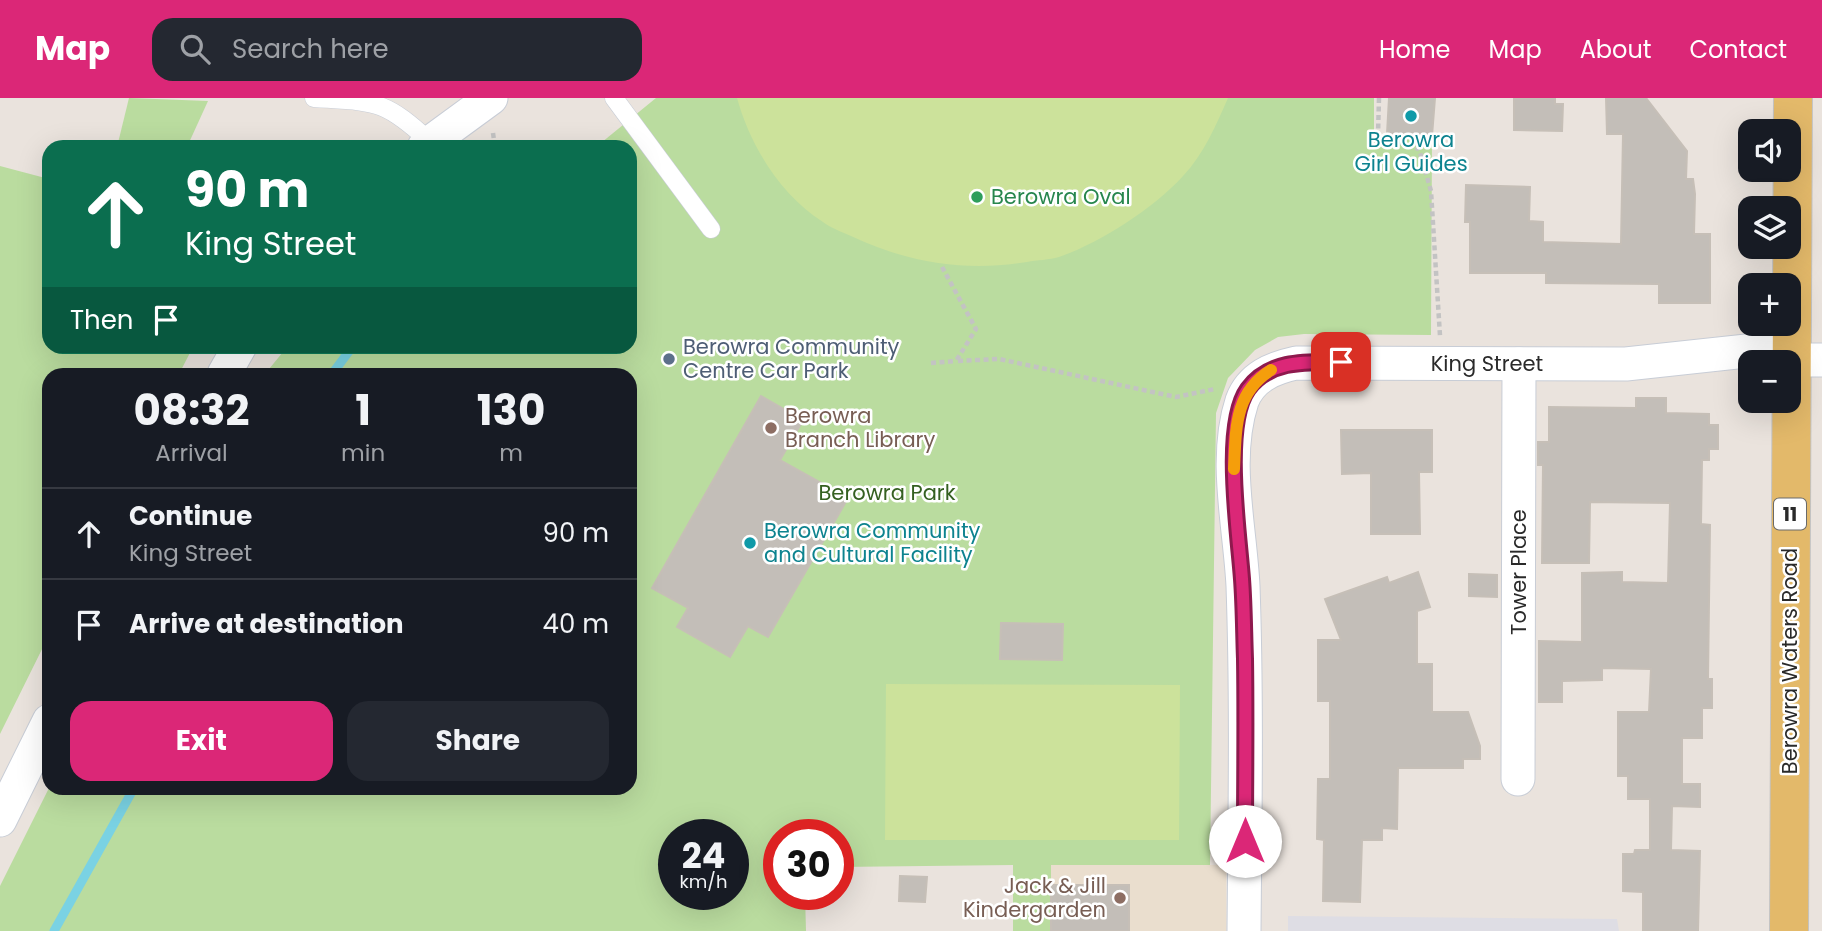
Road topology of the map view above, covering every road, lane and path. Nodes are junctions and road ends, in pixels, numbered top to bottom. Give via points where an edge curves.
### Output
1 (314, 98) edge
2 (491, 98) edge
3 (614, 98) edge
4 (1378, 98) edge
5 (1793, 98) edge
6 (423, 140) edge
7 (433, 140) edge
8 (712, 229) dead end
9 (942, 267) dead end
10 (1802, 356) edge
11 (956, 361) junction
12 (931, 363) dead end
13 (1519, 364) junction
14 (1441, 365) junction
15 (1228, 387) dead end
16 (42, 735) edge
17 (1518, 779) dead end
18 (0, 820) edge
19 (1244, 931) edge
20 (1789, 931) edge

1 - 6 lane via 390,108
2 - 7 street
3 - 8 lane
4 - 14 path via 1378,135 1419,149 1431,191
5 - 10 main road, Berowra Waters Road / 11
9 - 11 path via 976,329
10 - 13 street, King Street
10 - 20 main road, Berowra Waters Road / 11
11 - 12 path
11 - 15 path via 999,359 1176,397
13 - 14 street, King Street
13 - 17 street, Tower Place
14 - 19 street, King Street via 1314,362 1275,368 1259,377 1242,401 1235,446 1235,495 1245,661
16 - 18 street

